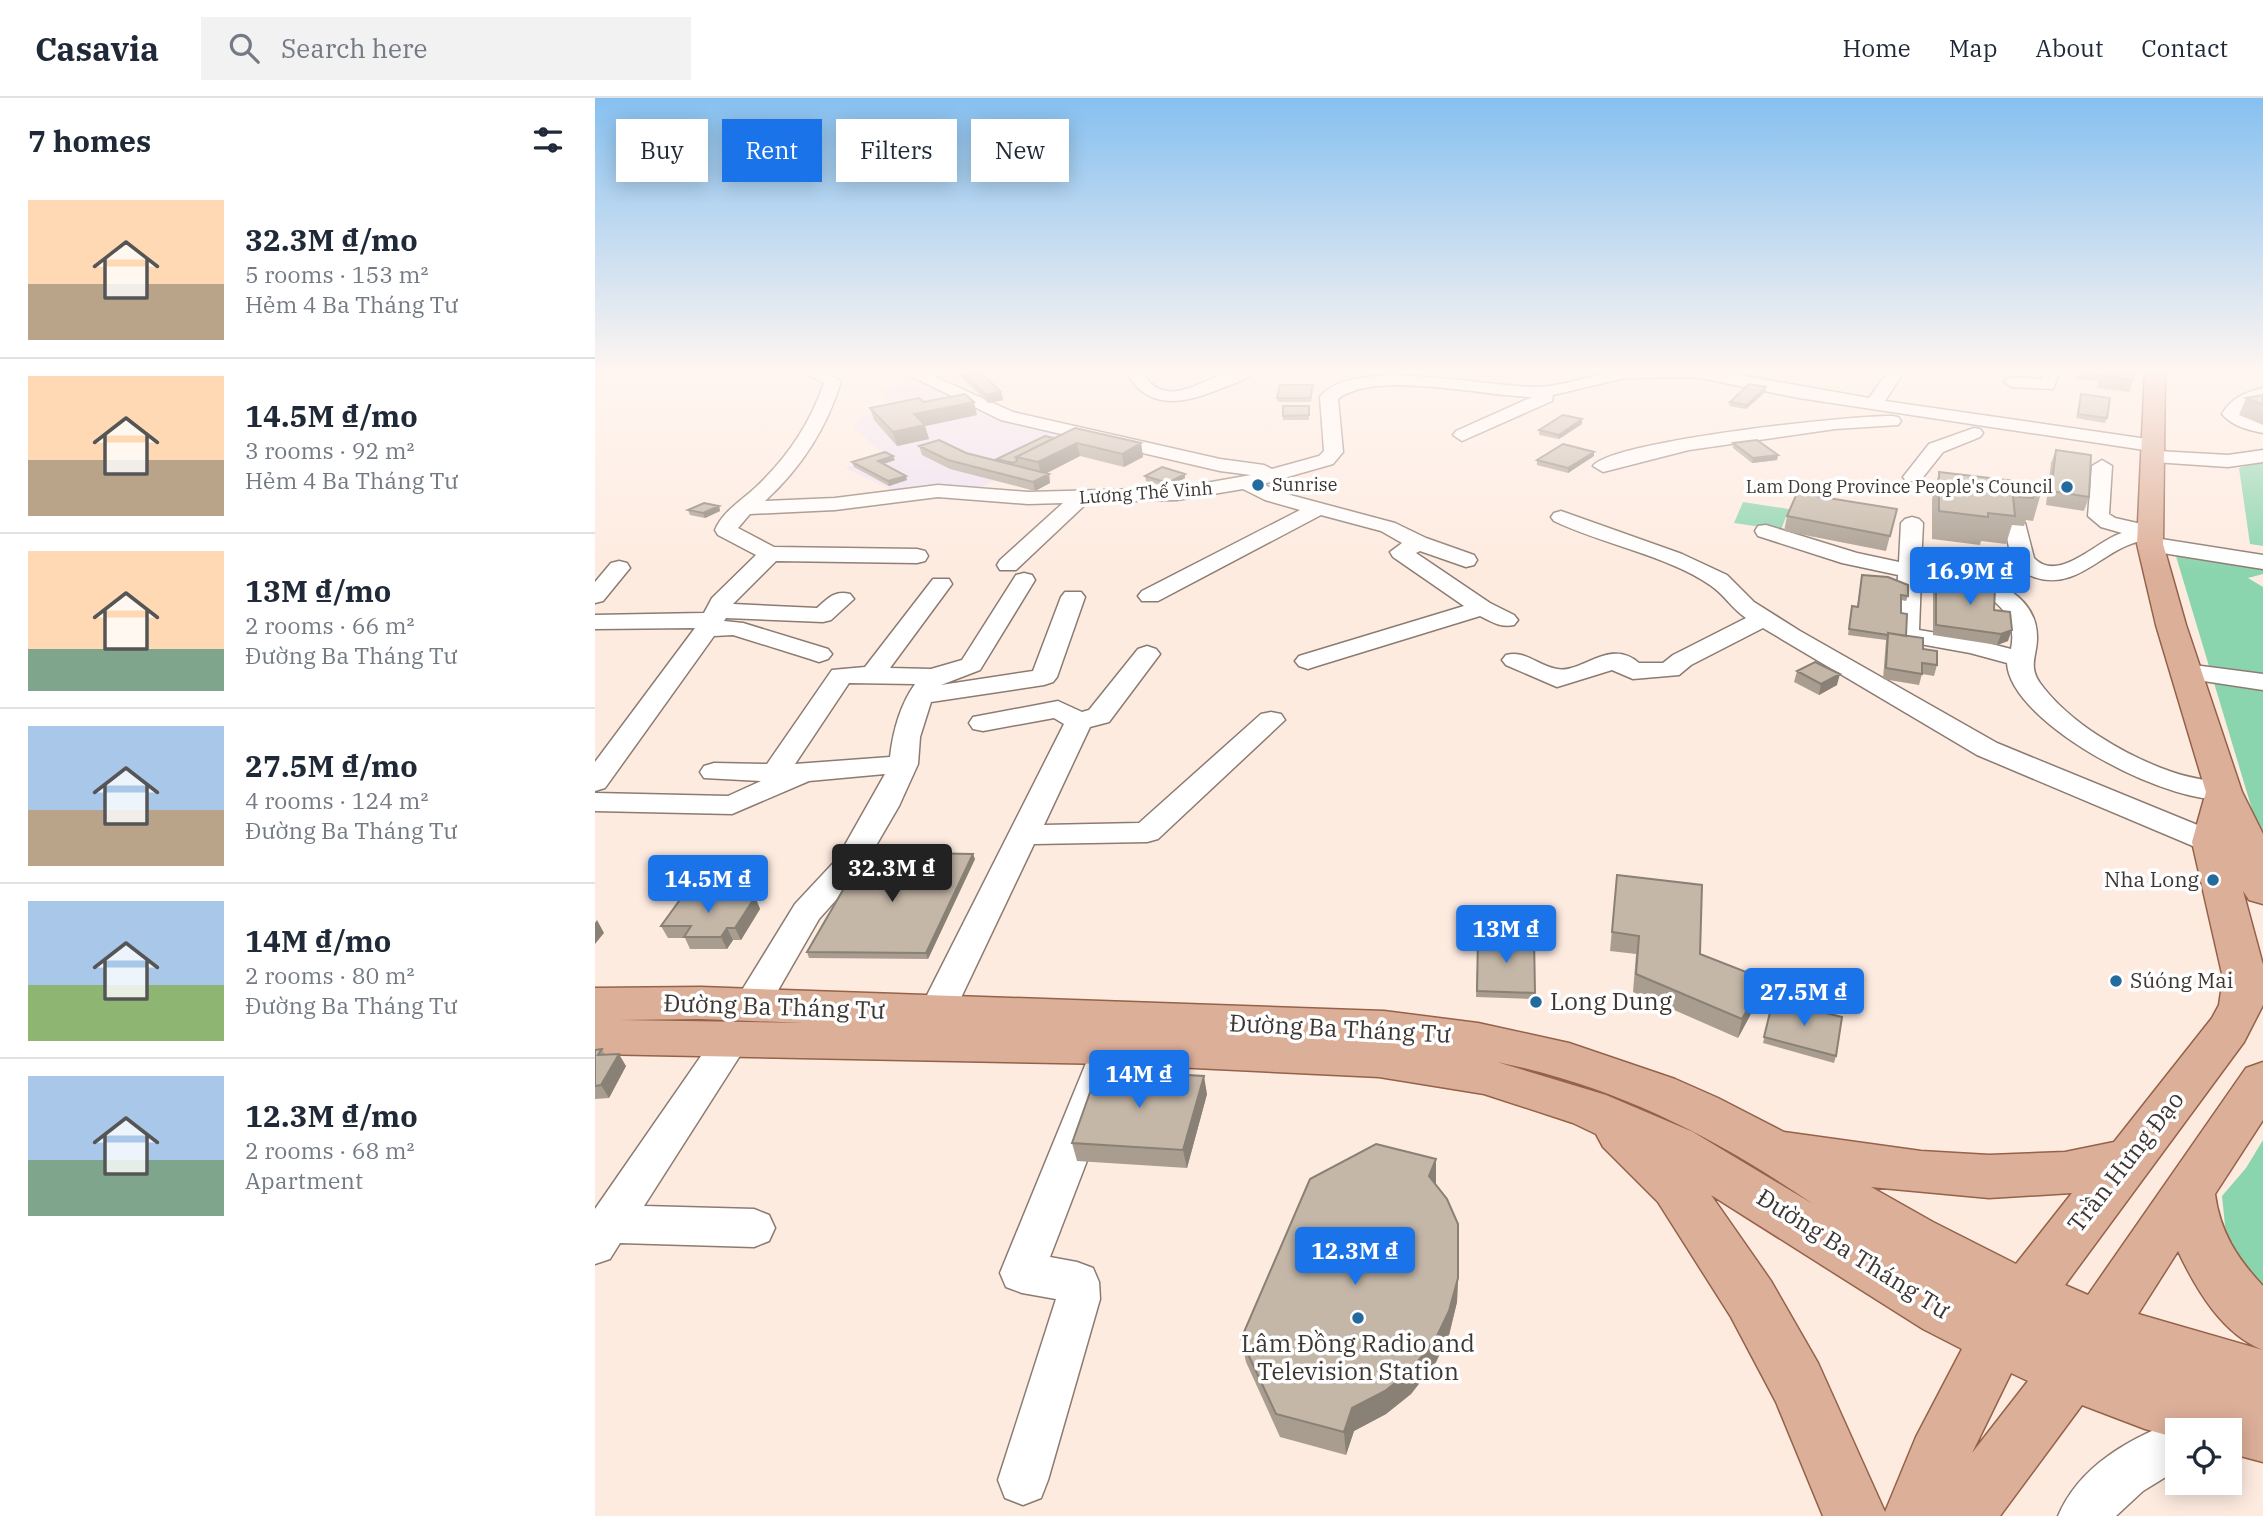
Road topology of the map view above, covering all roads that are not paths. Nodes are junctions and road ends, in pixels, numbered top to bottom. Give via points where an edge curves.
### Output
1 (810, 436) edge
2 (1095, 436) edge
3 (1332, 436) edge
4 (1749, 436) edge
5 (1966, 436) edge
6 (2000, 436) edge
7 (2051, 436) edge
8 (2154, 436) edge
9 (2154, 455) junction
10 (2263, 456) edge
11 (1603, 466) dead end
12 (2102, 466) dead end
13 (1279, 473) junction
14 (1913, 477) dead end
15 (1246, 483) junction
16 (1082, 497) junction
17 (746, 508) junction
18 (1319, 508) junction
19 (1560, 517) dead end
20 (1912, 523) dead end
21 (2017, 528) edge
22 (1766, 531) dead end
23 (2150, 539) junction
24 (1418, 543) junction
25 (770, 554) junction
26 (917, 556) dead end
27 (1466, 560) dead end
28 (2263, 562) edge
29 (619, 568) dead end
30 (1911, 570) junction
31 (941, 584) dead end
32 (595, 596) edge
33 (1150, 596) dead end
34 (1073, 597) dead end
35 (842, 599) dead end
36 (1482, 608) junction
37 (1764, 618) junction
38 (712, 620) junction
39 (1506, 620) dead end
40 (595, 622) edge
41 (819, 654) dead end
42 (1147, 654) dead end
43 (2019, 659) junction
44 (1515, 660) dead end
45 (1308, 661) dead end
46 (2186, 672) junction
47 (872, 675) junction
48 (2263, 682) edge
49 (927, 686) junction
50 (1271, 720) dead end
51 (1079, 722) junction
52 (983, 723) dead end
53 (905, 751) junction
54 (714, 772) dead end
55 (789, 773) junction
56 (597, 776) edge
57 (2224, 792) junction
58 (595, 802) edge
59 (1023, 835) junction
60 (2231, 845) junction
61 (2263, 891) edge
62 (595, 1004) edge
63 (936, 1013) junction
64 (690, 1020) junction
65 (742, 1022) junction
66 (595, 1037) edge
67 (1112, 1046) junction
68 (2263, 1081) edge
69 (1596, 1090) junction
70 (1770, 1149) junction
71 (2130, 1159) junction
72 (2189, 1193) junction
73 (605, 1219) edge
74 (754, 1228) dead end
75 (2012, 1316) junction
76 (2263, 1324) edge
77 (2085, 1349) junction
78 (2263, 1378) edge
79 (2263, 1433) edge
80 (2242, 1434) edge
81 (2165, 1450) edge
82 (1023, 1480) dead end
83 (1855, 1516) edge
84 (1915, 1516) edge
85 (1959, 1516) edge
86 (2084, 1516) edge

1 - 17 street
2 - 13 street, Lương Thế Vinh via 1220,465
3 - 13 street, Lương Thế Vinh via 1334,453 1326,460
4 - 11 street
5 - 14 street via 1936,449
6 - 9 street
7 - 9 street
8 - 9 main road
9 - 10 street via 2228,461
9 - 23 main road
12 - 23 street via 2098,516
13 - 15 street, Lương Thế Vinh
15 - 16 street, Lương Thế Vinh via 1177,494
15 - 18 street via 1272,496
16 - 17 street, Lương Thế Vinh via 938,491 835,505
16 - 49 street via 1016,573 971,665
17 - 25 street via 730,520 726,530
18 - 24 street via 1388,527
18 - 33 street
19 - 37 street via 1706,573
20 - 30 street
21 - 23 street via 2018,547 2027,566 2056,575 2124,539
22 - 30 street via 1853,559
23 - 28 street
23 - 46 main road
24 - 27 street
24 - 36 street via 1401,552
25 - 26 street
25 - 38 street via 720,603
29 - 32 street
30 - 43 street via 1977,581 2004,598 2023,622 2025,643
30 - 43 street via 1907,635
31 - 47 street
34 - 49 street via 1044,677
35 - 38 street via 823,615
36 - 39 street
36 - 45 street
37 - 44 street via 1670,670 1633,671 1623,663 1610,662 1557,679
37 - 60 street via 1987,749
38 - 40 street
38 - 41 street
38 - 56 street
42 - 51 street via 1099,716
43 - 57 street via 2021,673 2035,694 2109,752 2156,776
46 - 48 street
46 - 57 main road
47 - 49 street
47 - 55 street via 841,675
49 - 53 street
50 - 59 street via 1147,832
51 - 52 street via 1058,709
51 - 59 street
53 - 55 street
53 - 65 street via 884,806 849,866 807,912
54 - 55 street
55 - 58 street via 731,805
57 - 60 main road, Trần Hưng Đạo
59 - 63 street
60 - 61 main road
60 - 71 main road, Trần Hưng Đạo via 2245,978 2241,1005 2228,1030
62 - 64 main road, Đường Ba Tháng Tư
63 - 65 main road, Đường Ba Tháng Tư
63 - 69 main road, Đường Ba Tháng Tư via 1428,1031 1516,1047
64 - 65 main road, Đường Ba Tháng Tư
64 - 66 main road, Đường Ba Tháng Tư
65 - 67 main road, Đường Ba Tháng Tư
65 - 73 street
67 - 69 main road, Đường Ba Tháng Tư via 1379,1059 1432,1065 1524,1087
67 - 82 street via 1022,1273 1077,1282 1078,1300
68 - 72 main road
69 - 70 main road, Đường Ba Tháng Tư via 1695,1109
69 - 75 main road, Đường Ba Tháng Tư via 1675,1147 1886,1278
69 - 83 main road via 1633,1144 1676,1187 1751,1300 1797,1383
70 - 71 main road via 1871,1165 2007,1177 2057,1174
70 - 75 main road, Đường Ba Tháng Tư via 1911,1237
71 - 75 main road, Trần Hưng Đạo
72 - 76 main road via 2190,1212 2206,1255
72 - 77 main road
73 - 74 street
75 - 77 main road
75 - 84 main road, Trần Hưng Đạo via 1926,1484
77 - 78 main road via 2204,1363
77 - 79 main road via 2145,1400
77 - 85 main road
79 - 80 street
81 - 86 street via 2121,1475

